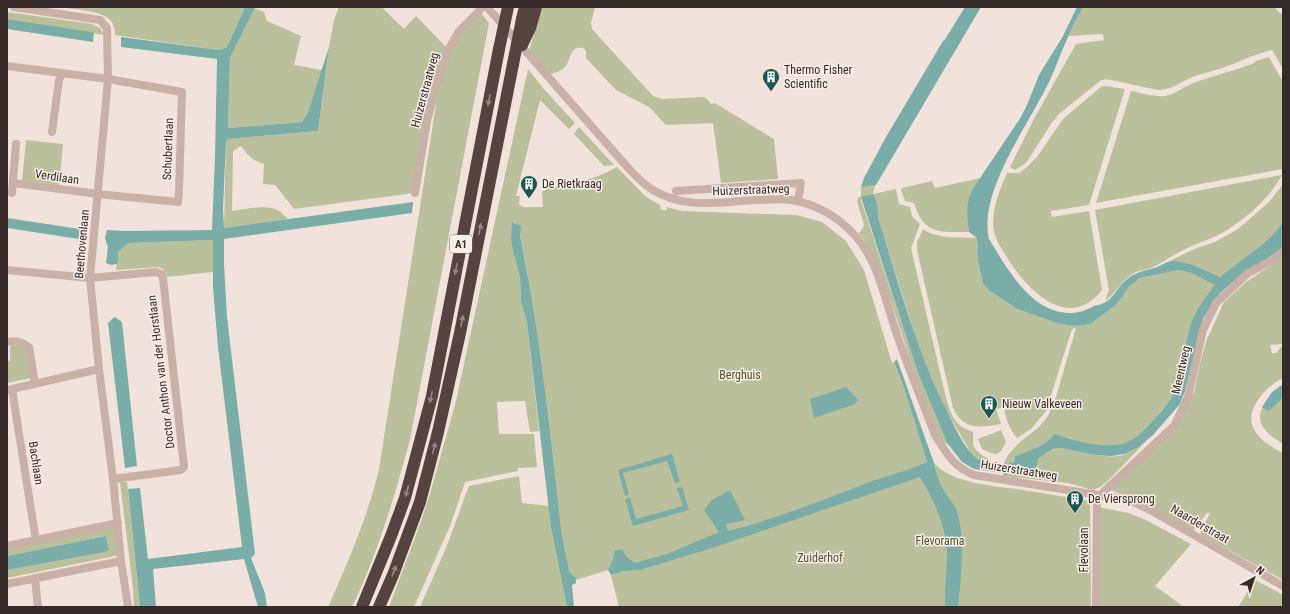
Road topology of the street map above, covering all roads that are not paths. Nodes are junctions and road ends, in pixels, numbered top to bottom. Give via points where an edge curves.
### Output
1 (14, 7) edge
2 (483, 7) edge
3 (487, 7) edge
4 (500, 7) edge
5 (508, 7) edge
6 (536, 7) edge
7 (526, 18) edge
8 (499, 49) junction
9 (7, 66) edge
10 (62, 74) junction
11 (108, 79) junction
12 (52, 132) dead end
13 (16, 144) dead end
14 (14, 183) junction
15 (729, 188) junction
16 (676, 191) dead end
17 (12, 193) dead end
18 (416, 193) dead end
19 (98, 194) junction
20 (798, 201) junction
21 (730, 202) junction
22 (1283, 252) edge
23 (7, 270) edge
24 (90, 278) junction
25 (7, 342) edge
26 (99, 369) junction
27 (35, 384) junction
28 (10, 389) edge
29 (113, 479) junction
30 (1100, 495) junction
31 (118, 523) junction
32 (36, 541) junction
33 (7, 546) edge
34 (121, 562) junction
35 (35, 578) junction
36 (7, 584) edge
37 (1283, 586) edge
38 (38, 607) edge
39 (128, 607) edge
40 (362, 607) edge
41 (379, 607) edge
42 (1096, 607) edge

1 - 11 street, Beethovenlaan via 100,20 107,28
2 - 18 street, Huizerstraatweg via 459,31 448,50 428,121
3 - 21 street, Huizerstraatweg via 647,186 681,201 711,204
4 - 8 highway, A1, bridge
5 - 8 highway, A1, bridge
6 - 7 highway, A1
41 -> 7 highway, A1, bridge via 417,509 438,432 513,64
8 -> 40 highway, A1 via 432,396 405,498
9 - 10 street
10 - 11 street
10 - 12 street
11 - 19 street, Beethovenlaan
11 - 19 street, Schubertlaan via 182,92 179,192 178,202
13 - 14 street
14 - 17 street
14 - 19 street, Verdilaan
15 - 16 street, Huizerstraatweg
15 - 20 street, Huizerstraatweg via 801,183
15 - 21 street
19 - 24 street, Beethovenlaan
20 - 21 street, Huizerstraatweg via 783,199
20 - 30 street, Huizerstraatweg via 821,209 838,219 853,233 868,254 876,269 896,333 935,435 956,465 974,475
22 - 30 street, Meentweg via 1247,274 1216,303 1202,330 1188,397 1174,426
23 - 24 street
24 - 26 street, Beethovenlaan
24 - 29 street, Doctor Anthon van der Horstlaan via 156,272 163,278 184,467 181,470
25 - 27 street via 24,343 29,346
26 - 27 street
26 - 29 street, Beethovenlaan
27 - 28 street
28 - 32 street, Bachlaan
29 - 31 street, Beethovenlaan
30 - 37 street, Naarderstraat via 1129,500 1152,511
30 - 42 street, Flevolaan via 1096,506
31 - 32 street
31 - 34 street, Beethovenlaan
32 - 33 street
34 - 35 street
34 - 39 street, Beethovenlaan
35 - 36 street
35 - 38 street

